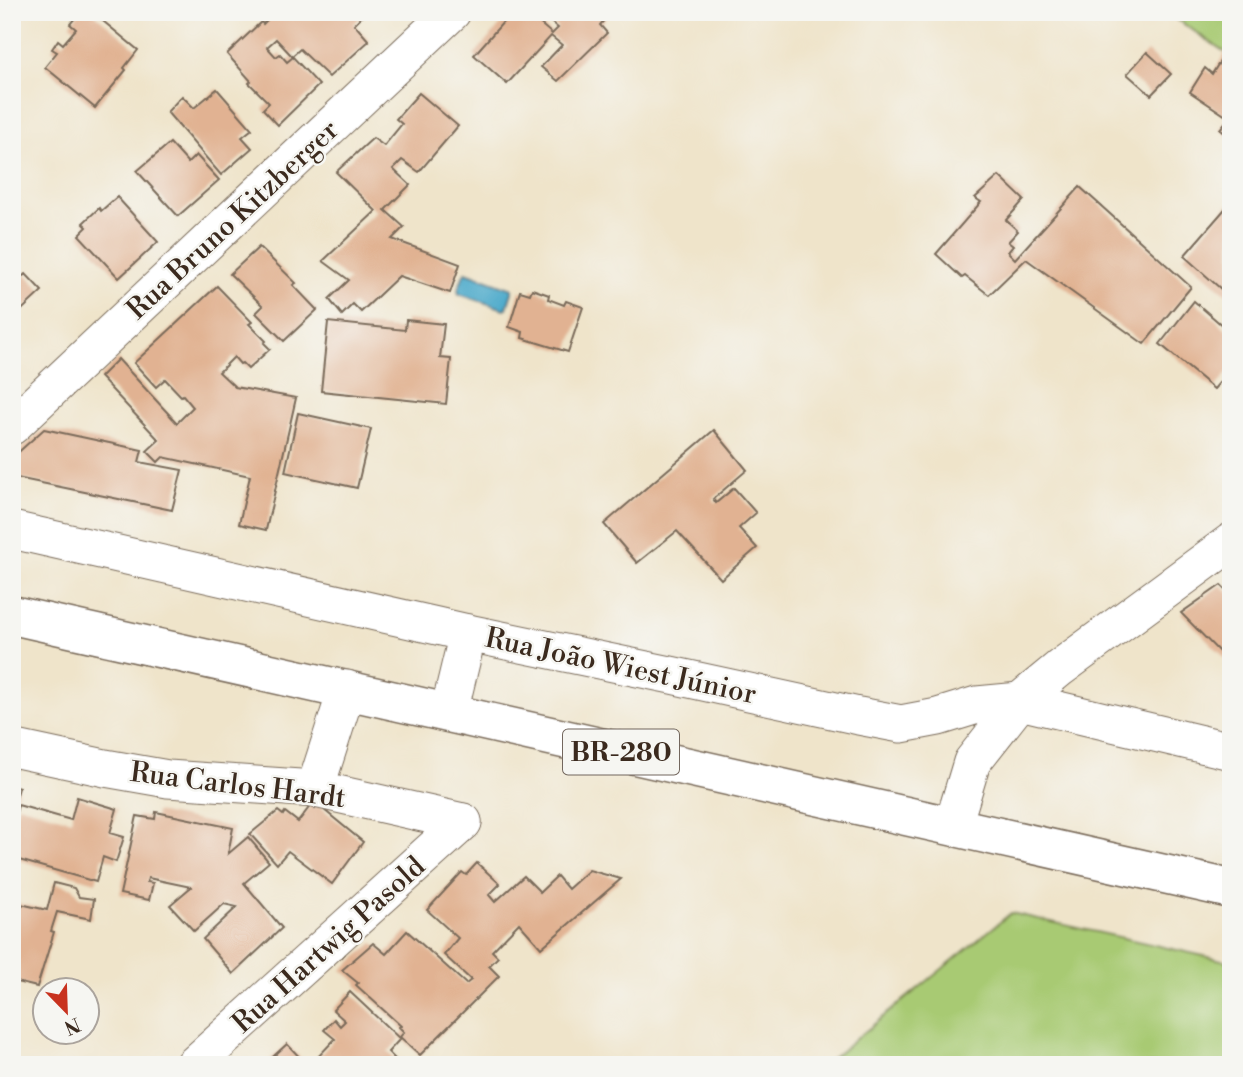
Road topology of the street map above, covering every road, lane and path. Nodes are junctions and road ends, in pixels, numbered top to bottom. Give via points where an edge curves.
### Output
1 (452, 12) edge
2 (12, 426) edge
3 (12, 530) edge
4 (1231, 542) edge
5 (12, 614) edge
6 (468, 633) junction
7 (348, 689) junction
8 (1020, 701) junction
9 (449, 712) junction
10 (12, 748) edge
11 (1231, 751) edge
12 (315, 789) junction
13 (463, 822) joint
14 (953, 825) junction
15 (1231, 889) edge
16 (194, 1065) edge

1 - 2 street, Rua Bruno Kitzberger
3 - 6 street, Rua João Wiest Júnior
4 - 8 street
5 - 7 highway, BR-280
6 - 8 street, Rua João Wiest Júnior via 901,724 977,705
6 - 9 street
7 - 9 highway, BR-280
7 - 12 street
8 - 11 street, Rua João Wiest Júnior
8 - 14 street via 972,762
9 - 14 highway, BR-280
10 - 12 street, Rua Carlos Hardt via 169,779
12 - 13 street, Rua Carlos Hardt
13 - 16 street, Rua Hartwig Pasold
14 - 15 highway, BR-280

